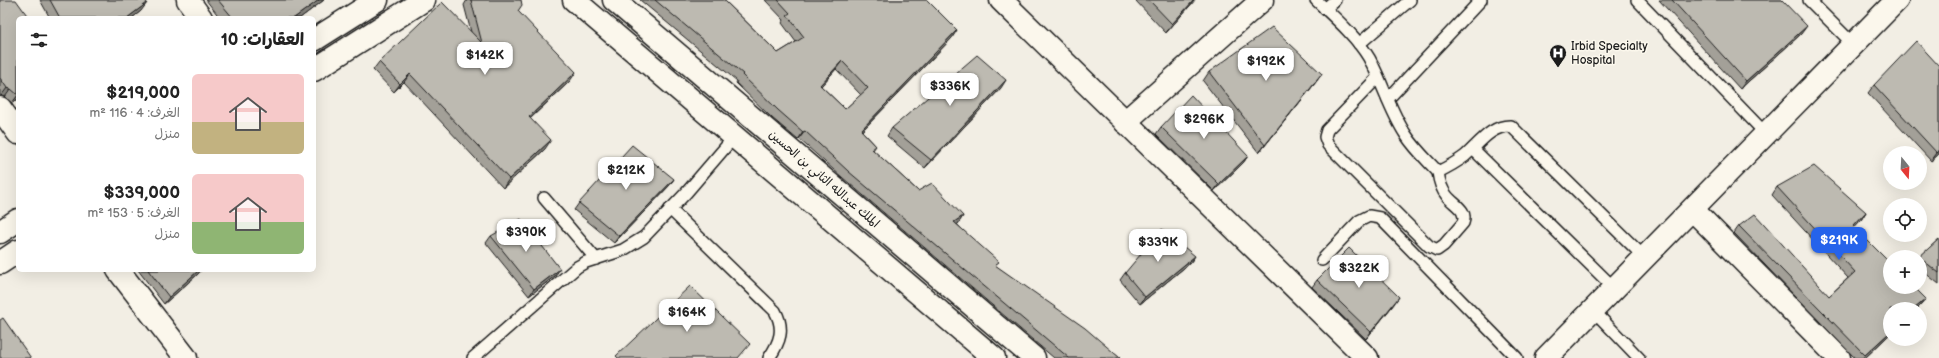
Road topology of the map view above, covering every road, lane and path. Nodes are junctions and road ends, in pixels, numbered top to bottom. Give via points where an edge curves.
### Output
1 (188, 0) edge
2 (378, 0) edge
3 (424, 0) edge
4 (574, 0) edge
5 (614, 0) edge
6 (1001, 0) edge
7 (1262, 0) edge
8 (1316, 0) edge
9 (1335, 0) edge
10 (1410, 0) edge
11 (1481, 0) edge
12 (1637, 0) edge
13 (1809, 0) edge
14 (1897, 0) edge
15 (1325, 9) junction
16 (200, 16) edge
17 (316, 39) edge
18 (1359, 44) junction
19 (1854, 45) junction
20 (316, 69) edge
21 (1378, 77) junction
22 (1388, 99) junction
23 (0, 108) edge
24 (1125, 122) junction
25 (16, 129) edge
26 (1766, 134) junction
27 (735, 136) junction
28 (1473, 149) junction
29 (1438, 172) junction
30 (544, 198) dead end
31 (670, 209) junction
32 (1693, 210) junction
33 (16, 221) edge
34 (0, 232) edge
35 (16, 252) edge
36 (596, 258) junction
37 (1645, 258) junction
38 (1322, 260) dead end
39 (0, 263) edge
40 (120, 272) edge
41 (1615, 289) junction
42 (1593, 310) junction
43 (186, 358) edge
44 (473, 358) edge
45 (769, 358) edge
46 (994, 358) edge
47 (1034, 358) edge
48 (1366, 358) edge
49 (1517, 358) edge
50 (1546, 358) edge
51 (1639, 358) edge
52 (1839, 358) edge

1 - 16 street
2 - 17 street
3 - 20 street
4 - 27 street, الملك عبدالله الثاني بن الحسين
5 - 47 street, الملك عبدالله الثاني بن الحسين
6 - 24 street
7 - 24 street
8 - 15 lane
9 - 15 lane
10 - 18 lane
11 - 22 lane
12 - 26 lane
13 - 19 lane
14 - 19 street
15 - 18 lane
18 - 21 lane
19 - 26 street
21 - 22 lane
21 - 29 lane via 1327,130 1325,137 1328,144 1429,246 1437,250 1463,224 1464,219 1462,210 1442,189
22 - 29 lane via 1406,135 1417,151
23 - 25 street
24 - 48 street
26 - 32 street
27 - 31 lane
27 - 46 street, الملك عبدالله الثاني بن الحسين
28 - 29 lane
28 - 37 lane via 1493,130 1511,126
28 - 41 lane
30 - 36 lane
31 - 36 lane via 634,244
31 - 45 lane via 775,311 782,332
32 - 37 street
32 - 52 street
33 - 34 street
35 - 39 street
36 - 44 lane via 569,273
37 - 41 street
38 - 49 lane via 1359,221 1369,216 1380,218
40 - 43 street
41 - 42 street
42 - 50 street
42 - 51 lane

